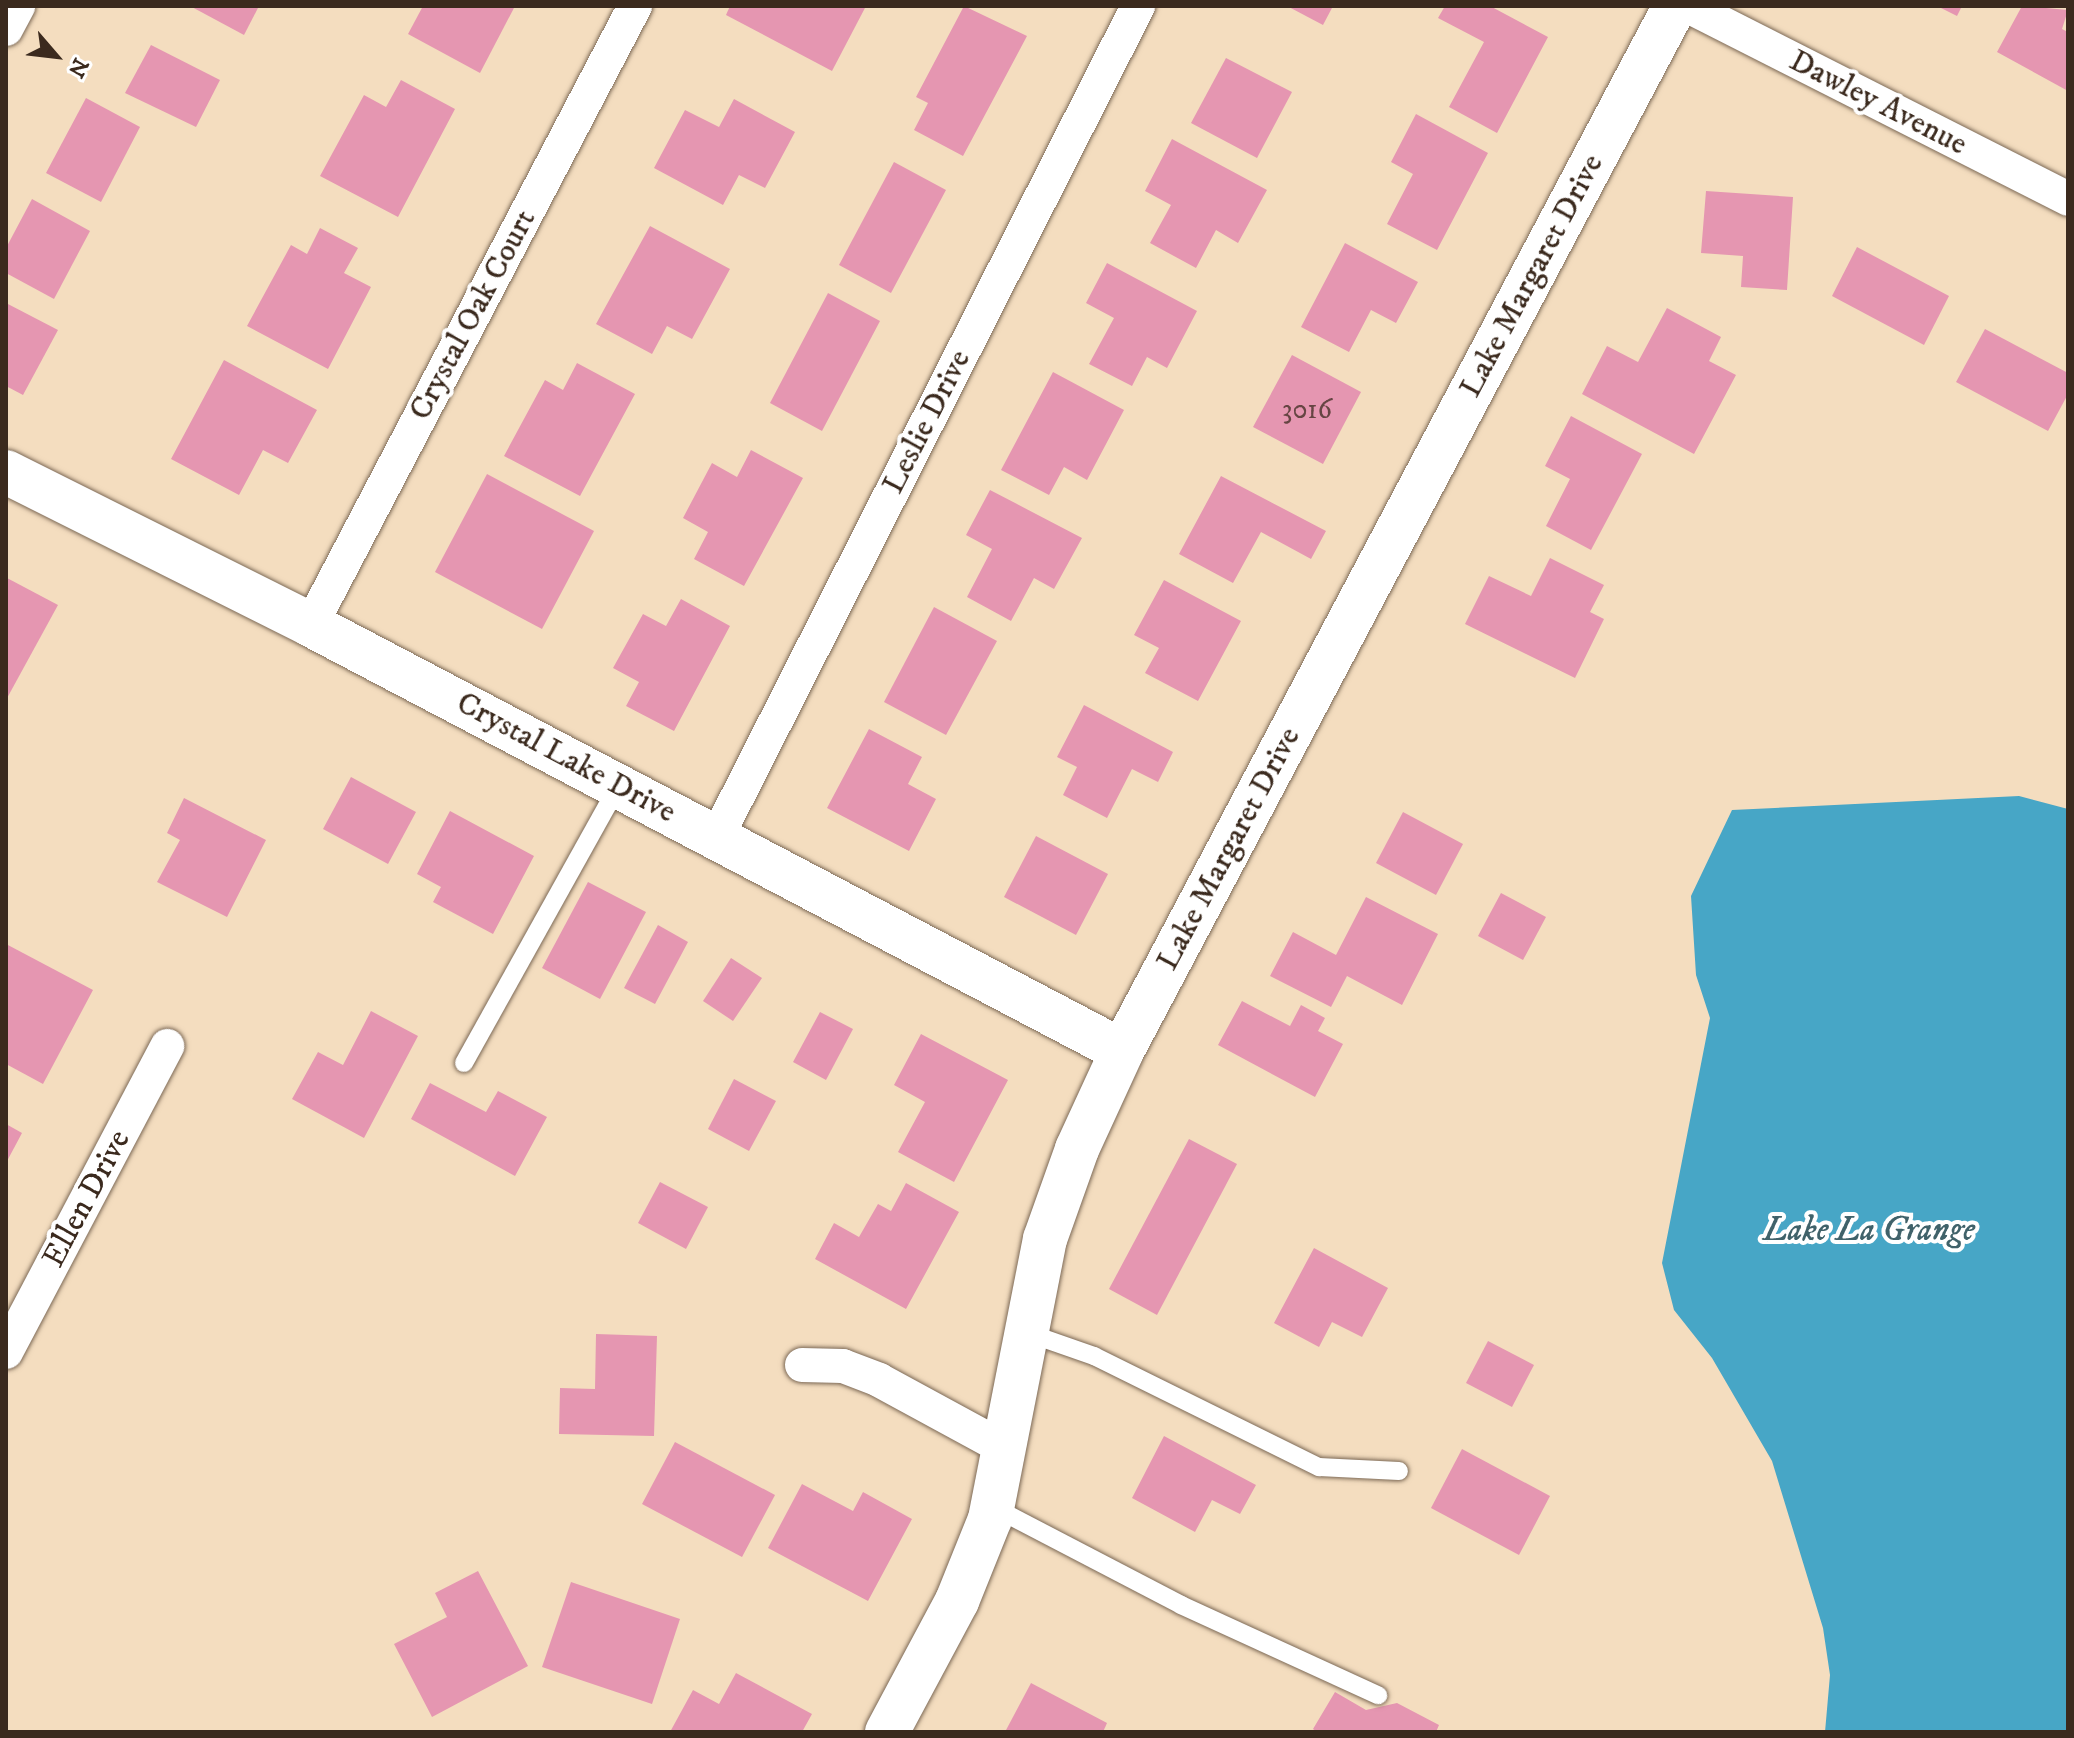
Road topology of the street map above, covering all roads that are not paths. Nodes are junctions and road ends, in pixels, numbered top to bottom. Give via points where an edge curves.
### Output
1 (18, 6) edge
2 (635, 6) edge
3 (1138, 6) edge
4 (1675, 6) edge
5 (1688, 6) edge
6 (6, 29) edge
7 (2068, 199) edge
8 (6, 472) edge
9 (311, 625) junction
10 (618, 786) junction
11 (717, 837) junction
12 (167, 1046) dead end
13 (1122, 1051) junction
14 (464, 1063) dead end
15 (1028, 1333) junction
16 (6, 1352) edge
17 (802, 1365) dead end
18 (1006, 1449) junction
19 (1399, 1471) dead end
20 (993, 1507) junction
21 (1378, 1695) dead end
22 (887, 1732) edge

1 - 6 street
2 - 9 street, Crystal Oak Court
3 - 11 street, Leslie Drive
4 - 13 street, Lake Margaret Drive
5 - 7 street, Dawley Avenue
8 - 9 street, Crystal Lake Drive
9 - 10 street, Crystal Lake Drive
10 - 11 street, Crystal Lake Drive
10 - 14 lane
11 - 13 street, Crystal Lake Drive
12 - 16 street, Ellen Drive
13 - 15 street, Lake Margaret Drive via 1077,1149 1045,1239
15 - 18 street, Lake Margaret Drive
15 - 19 lane via 1094,1356 1319,1467
17 - 18 street via 843,1366 879,1380
18 - 20 street, Lake Margaret Drive
20 - 21 lane via 1181,1605
20 - 22 street, Lake Margaret Drive via 957,1601

